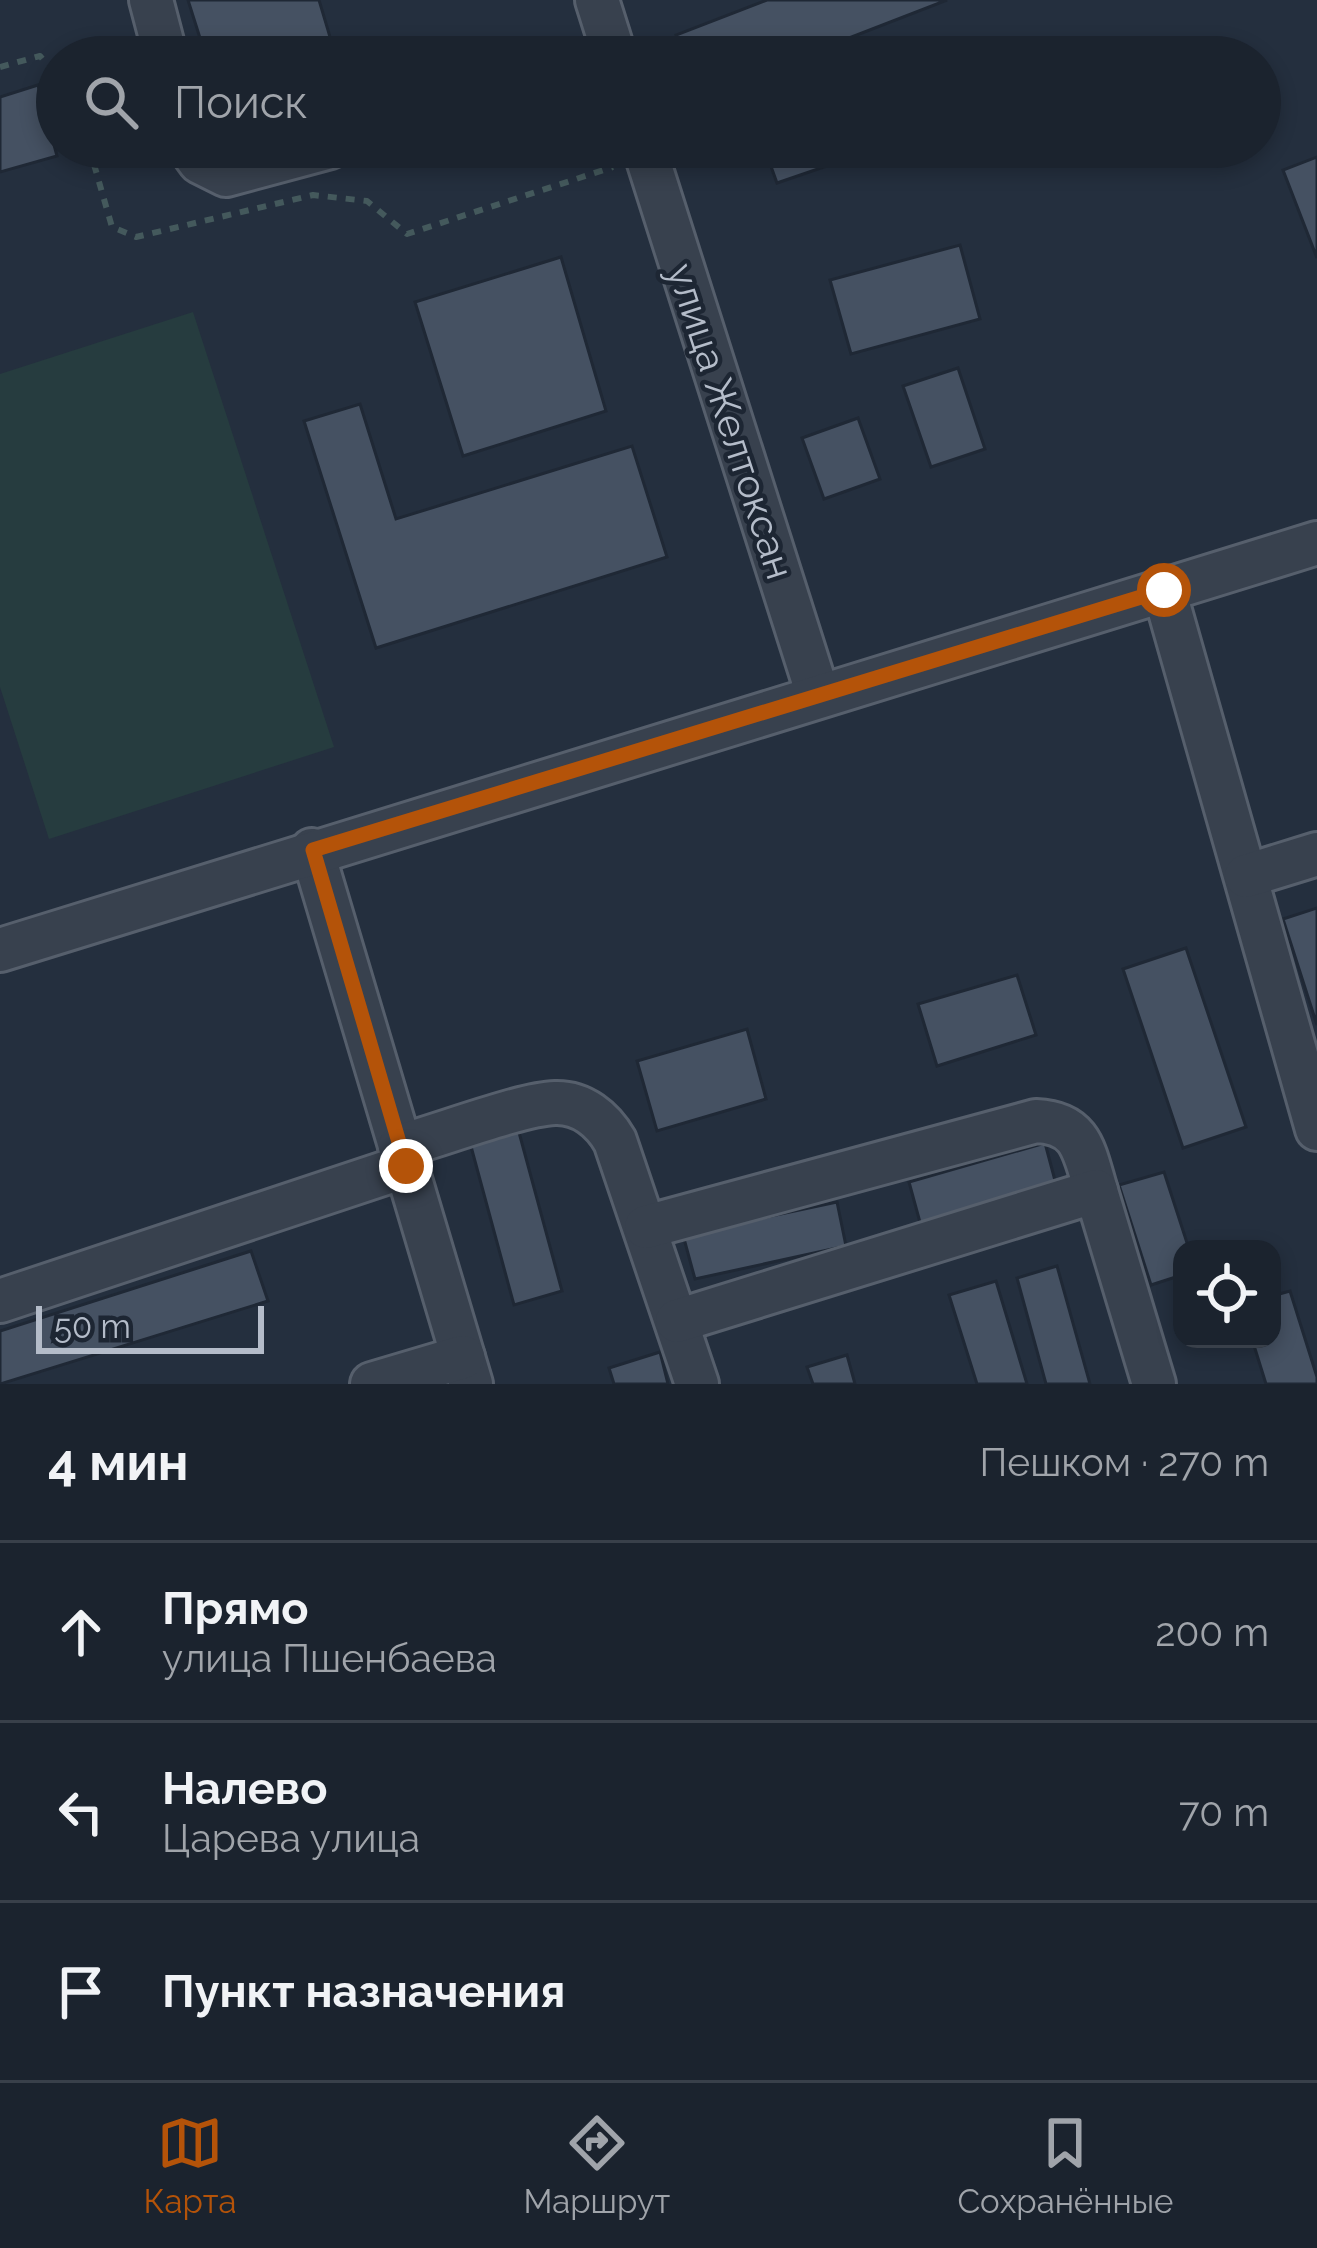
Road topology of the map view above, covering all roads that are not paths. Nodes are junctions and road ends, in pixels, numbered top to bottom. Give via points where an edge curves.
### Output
1 (151, 0) edge
2 (597, 0) edge
3 (160, 36) edge
4 (606, 36) edge
5 (212, 168) edge
6 (252, 168) edge
7 (650, 168) edge
8 (1317, 543) edge
9 (1164, 590) junction
10 (818, 695) junction
11 (313, 850) junction
12 (1317, 854) edge
13 (1246, 876) junction
14 (0, 950) edge
15 (1317, 1129) edge
16 (403, 1156) junction
17 (1096, 1191) junction
18 (646, 1227) junction
19 (0, 1301) edge
20 (676, 1321) junction
21 (467, 1371) edge
22 (372, 1384) edge
23 (697, 1384) edge
24 (1154, 1384) edge

1 - 3 street
2 - 4 street
5 - 6 street via 226,175
7 - 10 street, улица Желтоксан
8 - 9 street
9 - 10 street
9 - 13 street
10 - 11 street
11 - 14 street
11 - 16 street
12 - 13 street
13 - 15 street
16 - 18 street via 556,1103 584,1109 615,1141
16 - 19 street
16 - 21 street
17 - 18 street via 1079,1135 1062,1122 1036,1121
17 - 20 street
17 - 24 street
18 - 20 street
20 - 23 street
21 - 22 street

